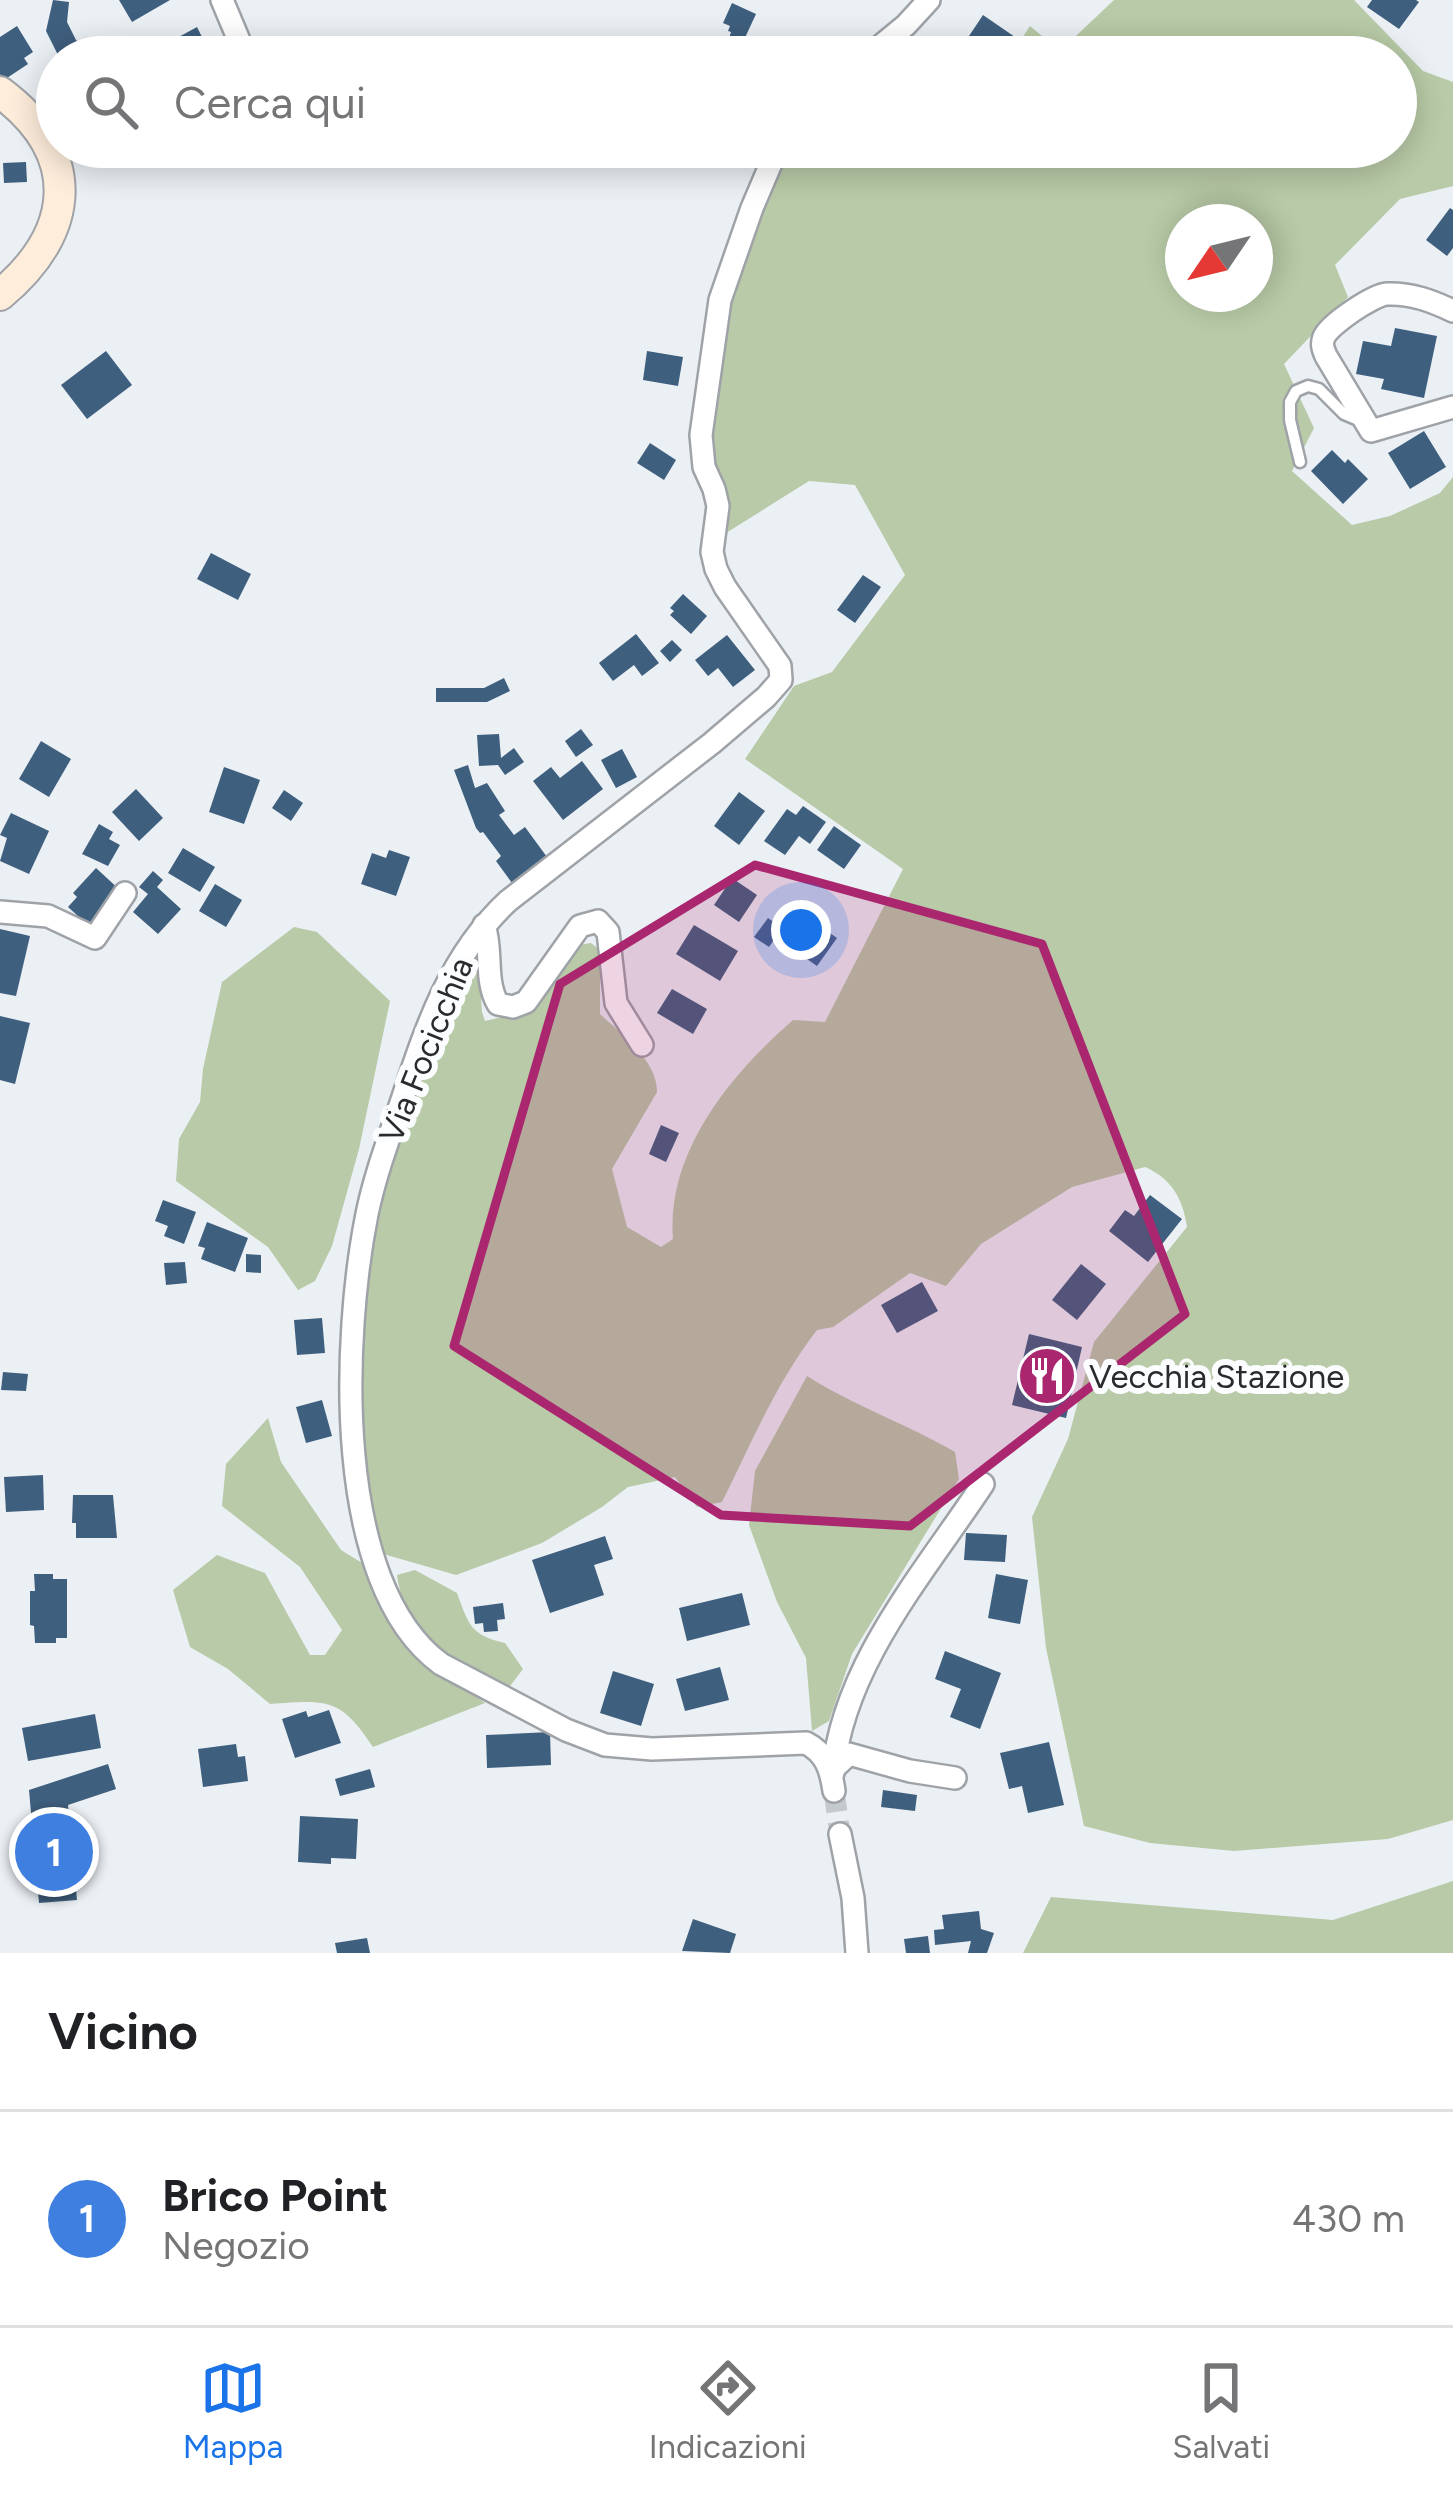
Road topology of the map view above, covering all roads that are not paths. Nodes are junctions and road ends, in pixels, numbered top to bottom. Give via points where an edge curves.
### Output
1 (222, 0) edge
2 (929, 0) edge
3 (237, 36) edge
4 (893, 36) edge
5 (0, 92) edge
6 (36, 127) edge
7 (58, 168) edge
8 (769, 168) edge
9 (0, 295) edge
10 (1453, 311) edge
11 (1453, 407) edge
12 (1366, 423) junction
13 (1300, 462) dead end
14 (125, 893) dead end
15 (0, 912) edge
16 (484, 925) junction
17 (642, 1045) dead end
18 (983, 1484) dead end
19 (955, 1778) dead end
20 (833, 1780) junction
21 (840, 1834) tunnel mouth
22 (857, 1953) edge

1 - 3 street
2 - 4 street
5 - 6 main road
7 - 9 main road via 48,241
8 - 16 street, Via Focicchia via 720,300 700,435 718,506 716,569 780,666 781,680
10 - 12 street via 1382,294 1327,333 1325,356
11 - 12 street via 1371,431
12 - 13 lane via 1318,389 1296,391 1290,420
14 - 15 street via 95,938 48,916
16 - 17 street via 490,988 498,1004 513,1006 526,1002 580,926 598,921 608,932 616,1003
16 - 20 street, Via Focicchia via 421,1044 362,1240 352,1336 355,1463 379,1573 407,1630 436,1661 566,1730 634,1749 806,1744 822,1754
18 - 20 street via 866,1660 836,1742
19 - 20 street via 849,1754
21 - 22 street

